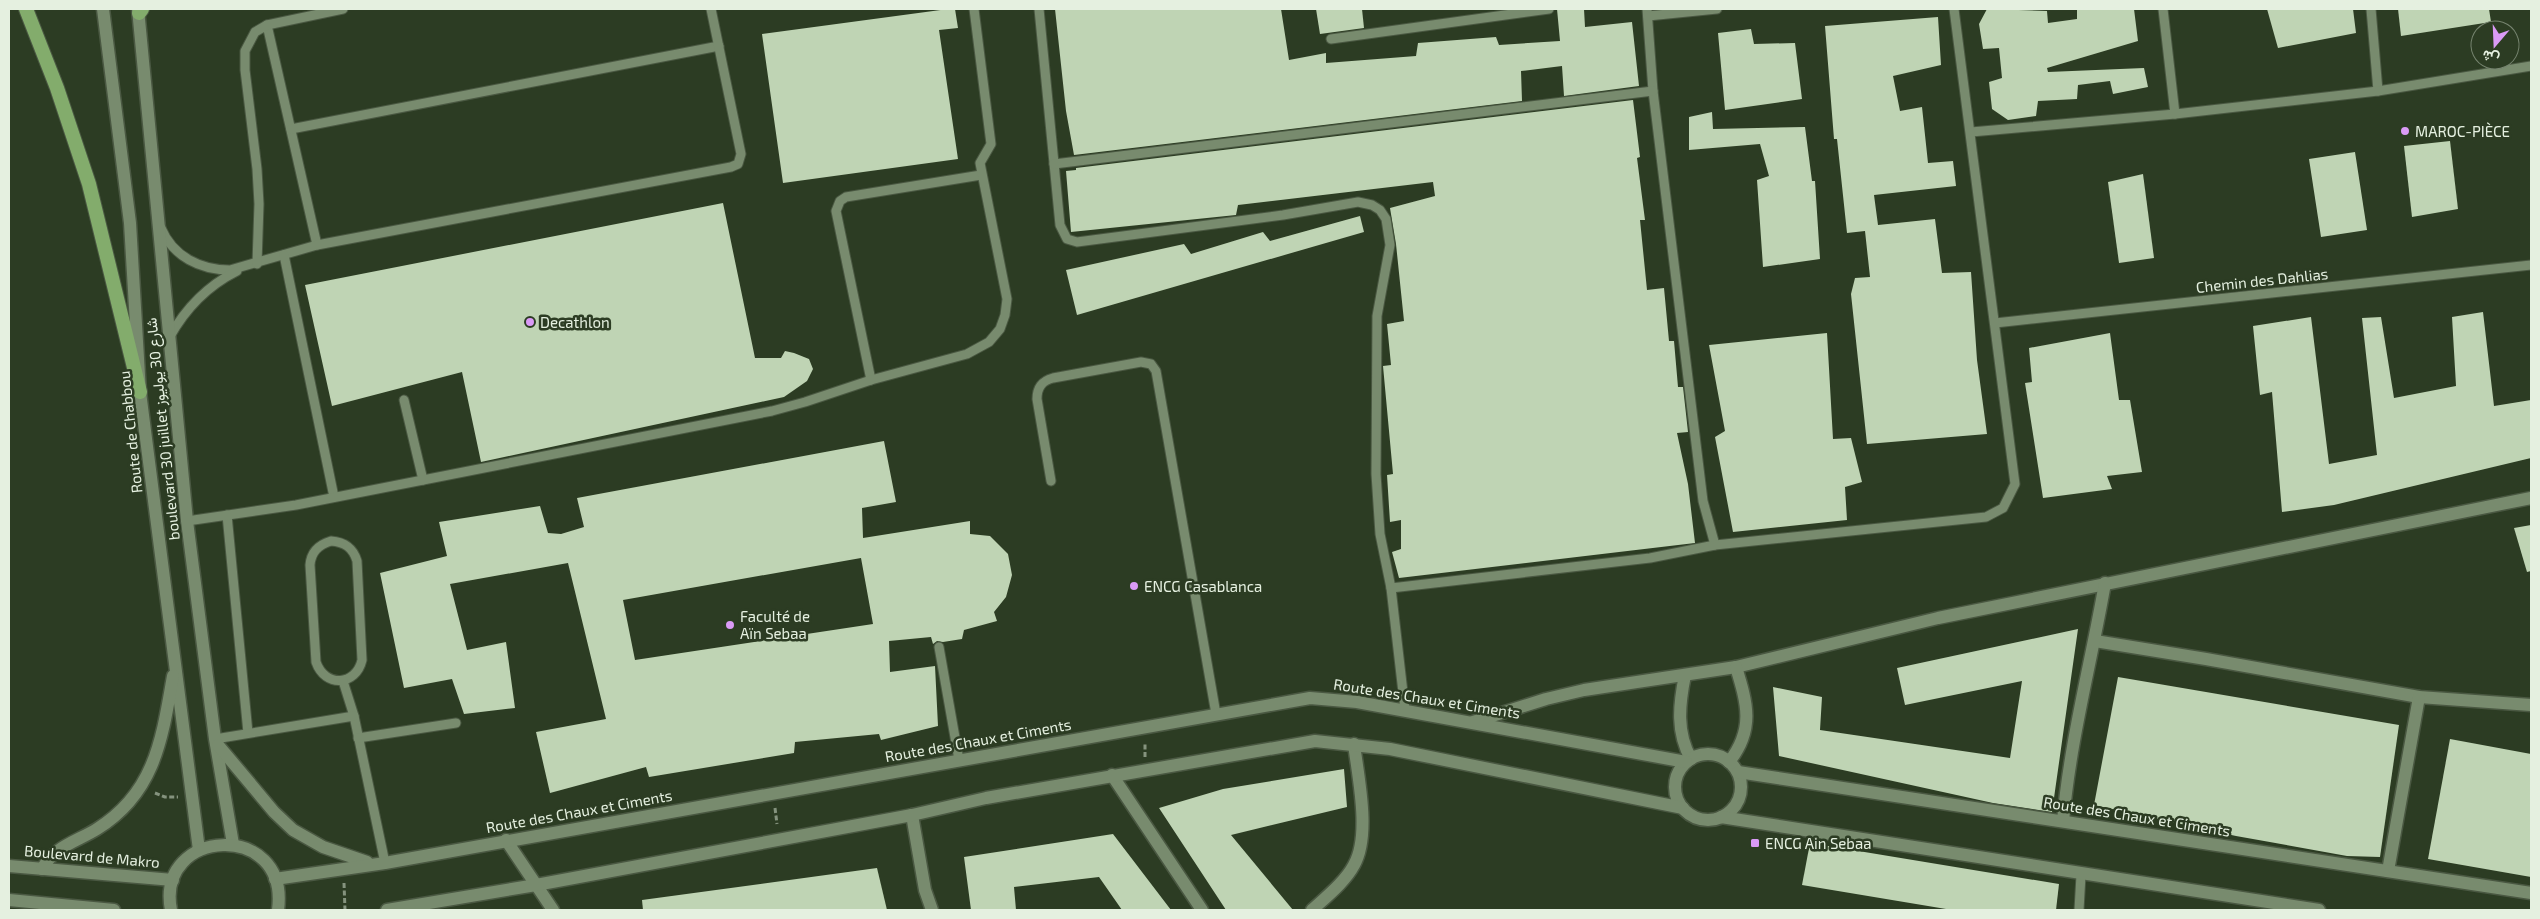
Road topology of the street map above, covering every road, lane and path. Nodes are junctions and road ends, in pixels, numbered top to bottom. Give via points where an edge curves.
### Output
1 (26, 9) edge
2 (104, 9) edge
3 (343, 9) edge
4 (711, 9) edge
5 (974, 9) edge
6 (1039, 9) edge
7 (1549, 9) edge
8 (1717, 9) edge
9 (1954, 9) edge
10 (2163, 9) edge
11 (2372, 9) edge
12 (140, 10) edge
13 (1648, 13) edge
14 (267, 25) junction
15 (1331, 39) dead end
16 (719, 46) junction
17 (2531, 66) edge
18 (2378, 90) junction
19 (1653, 91) junction
20 (2175, 114) junction
21 (290, 129) junction
22 (1971, 132) junction
23 (1054, 164) junction
24 (981, 175) junction
25 (158, 218) junction
26 (317, 246) junction
27 (284, 254) junction
28 (257, 264) junction
29 (2531, 265) edge
30 (244, 268) junction
31 (1995, 323) junction
32 (168, 340) junction
33 (871, 380) junction
34 (140, 392) junction
35 (404, 400) dead end
36 (423, 480) junction
37 (1051, 481) dead end
38 (334, 497) junction
39 (2531, 498) edge
40 (227, 515) junction
41 (187, 521) junction
42 (1715, 545) junction
43 (2104, 583) junction
44 (1391, 588) junction
45 (2095, 641) junction
46 (939, 647) dead end
47 (175, 664) junction
48 (1736, 666) junction
49 (1685, 675) junction
50 (342, 681) junction
51 (2419, 697) junction
52 (2531, 705) edge
53 (1405, 710) junction
54 (1216, 714) junction
55 (354, 716) junction
56 (1473, 722) junction
57 (456, 723) dead end
58 (1146, 727) junction
59 (248, 733) junction
60 (358, 738) junction
61 (216, 740) junction
62 (1354, 744) junction
63 (959, 760) junction
64 (1689, 761) junction
65 (1734, 767) junction
66 (1144, 770) junction
67 (1112, 775) junction
68 (772, 792) junction
69 (1683, 808) junction
70 (912, 815) junction
71 (1721, 817) junction
72 (2063, 822) junction
73 (506, 840) junction
74 (779, 840) junction
75 (234, 844) junction
76 (199, 850) junction
77 (381, 864) junction
78 (9, 866) edge
79 (42, 869) junction
80 (2388, 871) junction
81 (2081, 875) junction
82 (275, 878) junction
83 (173, 880) junction
84 (536, 885) junction
85 (2531, 893) edge
86 (9, 900) edge
87 (114, 910) edge
88 (171, 910) edge
89 (278, 910) edge
90 (388, 910) edge
91 (553, 910) edge
92 (929, 910) edge
93 (1202, 910) edge
94 (1312, 910) edge
95 (2079, 910) edge
96 (2319, 910) edge

1 - 34 highway via 89,184
2 - 34 street, Route de Chabbou via 130,223
3 - 14 lane
4 - 16 lane
5 - 24 lane via 991,144 989,152 980,159
6 - 23 lane
7 - 15 lane
8 - 13 lane
9 - 22 lane
10 - 20 lane
11 - 18 lane
12 - 25 street, boulevard 30 juillet شارع 30 يوليوز
13 - 19 lane
14 - 21 lane
14 - 28 lane via 255,32 245,51 259,204
16 - 21 lane
16 - 26 lane via 741,154 735,166
17 - 18 lane
18 - 20 lane
19 - 23 lane
19 - 42 lane via 1703,501
20 - 22 lane
21 - 26 lane
22 - 31 lane
23 - 44 lane via 1060,225 1067,239 1077,242 1358,202 1380,210 1386,219 1390,253 1377,316 1376,474 1380,534
24 - 33 lane via 1007,299 1006,315 1000,329 988,342 967,354
24 - 33 lane via 846,197 837,205
25 - 30 lane via 170,243 191,261 217,270
25 - 32 street, boulevard 30 juillet شارع 30 يوليوز
26 - 27 lane
27 - 28 lane
27 - 38 lane
28 - 30 lane
29 - 31 lane, Chemin des Dahlias
30 - 32 lane via 218,282 195,301
31 - 42 lane via 2015,484 2003,508 1986,517
32 - 41 street, boulevard 30 juillet شارع 30 يوليوز
33 - 36 lane via 772,411
34 - 47 street, Route de Chabbou
35 - 36 lane
36 - 38 lane
37 - 54 lane via 1037,399 1042,382 1132,364 1151,364 1156,371
38 - 40 lane
39 - 43 street
40 - 41 lane
40 - 59 lane
41 - 61 street, boulevard 30 juillet شارع 30 يوليوز
42 - 44 lane via 1650,558
43 - 45 street
43 - 48 street
44 - 53 lane
45 - 51 street
45 - 72 street via 2073,738
46 - 63 lane
47 - 76 street, Route de Chabbou
47 - 79 street via 160,745 140,788 114,817 59,848
48 - 49 street
48 - 65 street via 1748,712
49 - 56 street via 1584,690
49 - 64 street via 1679,724
50 - 50 lane via 356,674 362,660 357,561 345,544 331,542 318,547 310,558 316,662 322,675
50 - 55 lane
51 - 52 street
51 - 80 street
53 - 54 street, Route des Chaux et Ciments via 1323,698
53 - 56 street, Route des Chaux et Ciments
54 - 58 street, Route des Chaux et Ciments
55 - 59 lane
55 - 60 lane
56 - 64 street, Route des Chaux et Ciments
57 - 60 lane
58 - 63 street, Route des Chaux et Ciments
58 - 66 path
59 - 61 lane
60 - 77 lane
61 - 75 street, boulevard 30 juillet شارع 30 يوليوز
61 - 77 street via 274,812 293,830 334,852
62 - 66 street via 1300,742
62 - 69 street
62 - 94 street via 1361,808 1359,853 1346,876
63 - 68 street, Route des Chaux et Ciments
64 - 65 street via 1711,754
64 - 69 street via 1679,773 1676,785 1677,797
65 - 71 street via 1740,780 1740,795 1733,808
65 - 72 street, Route des Chaux et Ciments
66 - 67 street
67 - 70 street
67 - 93 street
68 - 73 street, Route des Chaux et Ciments
68 - 74 path
69 - 71 street via 1705,819
70 - 74 street
70 - 92 street
71 - 81 street
72 - 80 street, Route des Chaux et Ciments
73 - 77 street, Route des Chaux et Ciments
73 - 84 street
74 - 84 street
75 - 76 street via 212,845
75 - 82 street via 254,853 267,864
76 - 83 street via 184,861
77 - 82 street, Route des Chaux et Ciments
78 - 79 street, Boulevard de Makro
79 - 83 street, Boulevard de Makro
80 - 85 street, Route des Chaux et Ciments
81 - 95 lane
81 - 96 street
82 - 89 street
83 - 88 street
84 - 90 street
84 - 91 street
86 - 87 street

